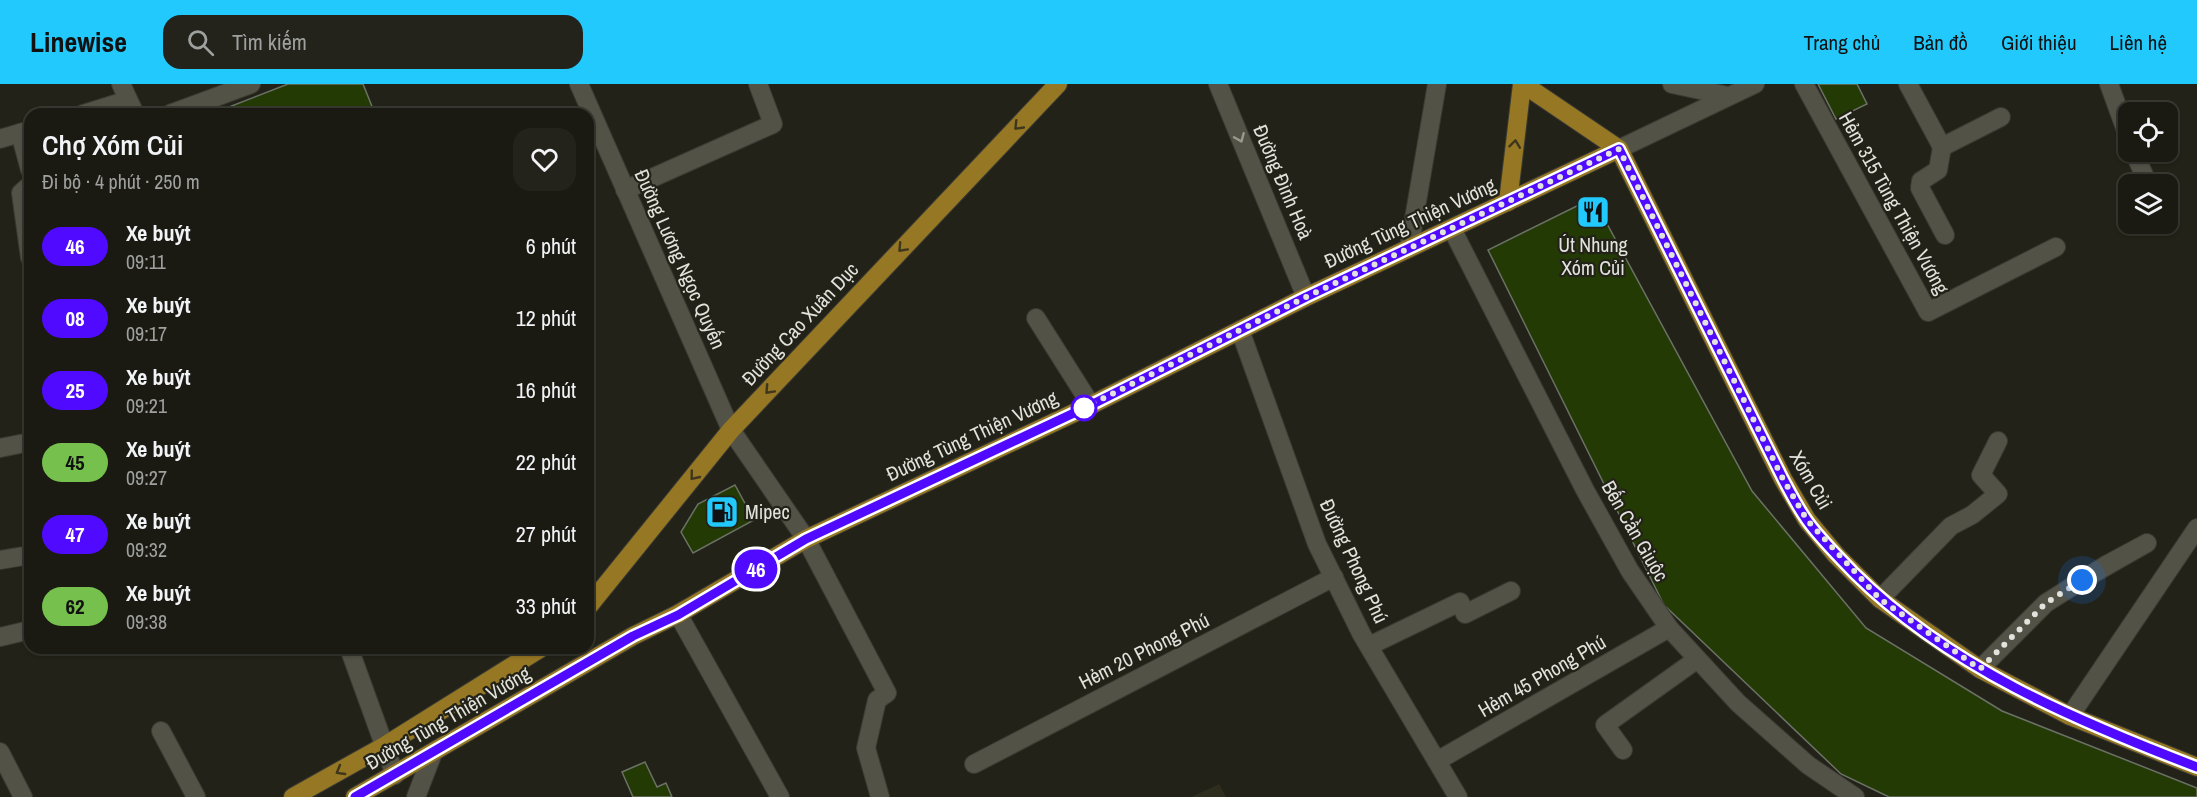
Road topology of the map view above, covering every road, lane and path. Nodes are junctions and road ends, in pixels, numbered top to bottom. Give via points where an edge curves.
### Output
1 (251, 84) edge
2 (579, 84) edge
3 (758, 84) edge
4 (1058, 84) edge
5 (1218, 84) edge
6 (1437, 84) edge
7 (1522, 84) edge
8 (1672, 84) edge
9 (1755, 84) edge
10 (1804, 84) edge
11 (1908, 84) edge
12 (2109, 84) edge
13 (1728, 96) junction
14 (128, 99) edge
15 (101, 108) edge
16 (186, 108) edge
17 (590, 108) edge
18 (2118, 109) edge
19 (2001, 117) dead end
20 (594, 118) edge
21 (24, 132) edge
22 (0, 139) edge
23 (1942, 147) junction
24 (1619, 149) junction
25 (24, 190) edge
26 (626, 190) junction
27 (1508, 202) junction
28 (24, 215) edge
29 (1452, 229) junction
30 (1945, 235) dead end
31 (2056, 247) dead end
32 (1409, 248) junction
33 (1306, 297) junction
34 (1036, 318) dead end
35 (1240, 330) junction
36 (1091, 405) junction
37 (731, 430) junction
38 (1998, 441) dead end
39 (24, 443) edge
40 (0, 448) edge
41 (2197, 528) edge
42 (806, 539) junction
43 (24, 556) edge
44 (0, 560) edge
45 (1334, 577) junction
46 (2082, 580) dead end
47 (1511, 591) dead end
48 (1880, 599) junction
49 (594, 600) edge
50 (678, 615) junction
51 (1669, 628) junction
52 (24, 631) edge
53 (0, 637) edge
54 (1369, 646) junction
55 (351, 654) edge
56 (531, 654) edge
57 (1696, 660) junction
58 (1980, 669) junction
59 (2070, 716) junction
60 (161, 731) dead end
61 (386, 745) junction
62 (1623, 750) dead end
63 (0, 752) edge
64 (433, 753) junction
65 (1437, 761) junction
66 (974, 764) dead end
67 (2197, 767) edge
68 (395, 775) junction
69 (23, 797) edge
70 (196, 797) edge
71 (293, 797) edge
72 (355, 797) edge
73 (416, 797) edge
74 (780, 797) edge
75 (880, 797) edge
76 (1458, 797) edge
77 (1855, 797) edge

1 - 16 street
2 - 17 street, Đường Lương Ngọc Quyến
3 - 26 street via 773,124
4 -> 37 main road, Đường Cao Xuân Dục
5 -> 33 street, Đường Đình Hoà
6 - 32 street
7 - 24 main road, Xóm Củi
27 -> 7 main road
8 - 13 street
9 - 13 street, Đường Tùng Thiện Vương
10 - 31 street, Hẻm 315 Tùng Thiện Vương via 1928,312
11 - 23 street
12 - 18 street
13 - 24 street, Đường Tùng Thiện Vương
14 - 15 street
19 - 23 street
20 - 26 street, Đường Lương Ngọc Quyến
21 - 22 street
23 - 30 street via 1938,170 1921,181 1920,188
24 - 27 main road, Đường Tùng Thiện Vương
24 - 48 main road, Xóm Củi via 1783,479 1807,520
25 - 28 street
26 - 37 street, Đường Lương Ngọc Quyến
27 - 29 main road, Đường Tùng Thiện Vương
29 - 32 main road, Đường Tùng Thiện Vương
29 - 51 street, Bến Cần Giuộc via 1585,490 1630,571
32 - 33 main road, Đường Tùng Thiện Vương
33 - 35 main road, Đường Tùng Thiện Vương
34 - 36 street
35 - 36 main road, Đường Tùng Thiện Vương
35 - 45 street, Đường Phong Phú via 1317,544
36 - 42 main road, Đường Tùng Thiện Vương
37 - 42 street, Đường Lương Ngọc Quyến
37 -> 49 main road, Đường Cao Xuân Dục
38 - 48 street via 1981,475 1998,494 1951,526
39 - 40 street
41 - 59 street
42 - 50 main road, Đường Tùng Thiện Vương
42 - 75 street, Đường Lương Ngọc Quyến via 887,693 877,700 867,748
43 - 44 street
45 - 54 street, Đường Phong Phú
45 - 66 street, Hẻm 20 Phong Phú
46 - 58 street via 2046,603
47 - 54 street via 1465,614 1460,602
48 - 58 main road, Xóm Củi
50 - 64 main road, Đường Tùng Thiện Vương via 633,636
50 - 74 street
51 - 57 street, Bến Cần Giuộc
51 - 65 street, Hẻm 45 Phong Phú
52 - 53 street
54 - 65 street, Đường Phong Phú
55 - 61 street
56 - 61 main road, Đường Tùng Thiện Vương
57 - 62 street via 1605,725
57 - 77 street, Bến Cần Giuộc via 1808,765
58 - 59 main road, Xóm Củi
59 - 67 main road, Xóm Củi
60 - 70 street
61 - 68 street
61 -> 71 main road, Đường Tùng Thiện Vương
63 - 69 street
64 - 68 main road, Đường Tùng Thiện Vương
64 - 73 street
65 - 76 street, Đường Phong Phú
68 - 72 main road, Đường Tùng Thiện Vương

